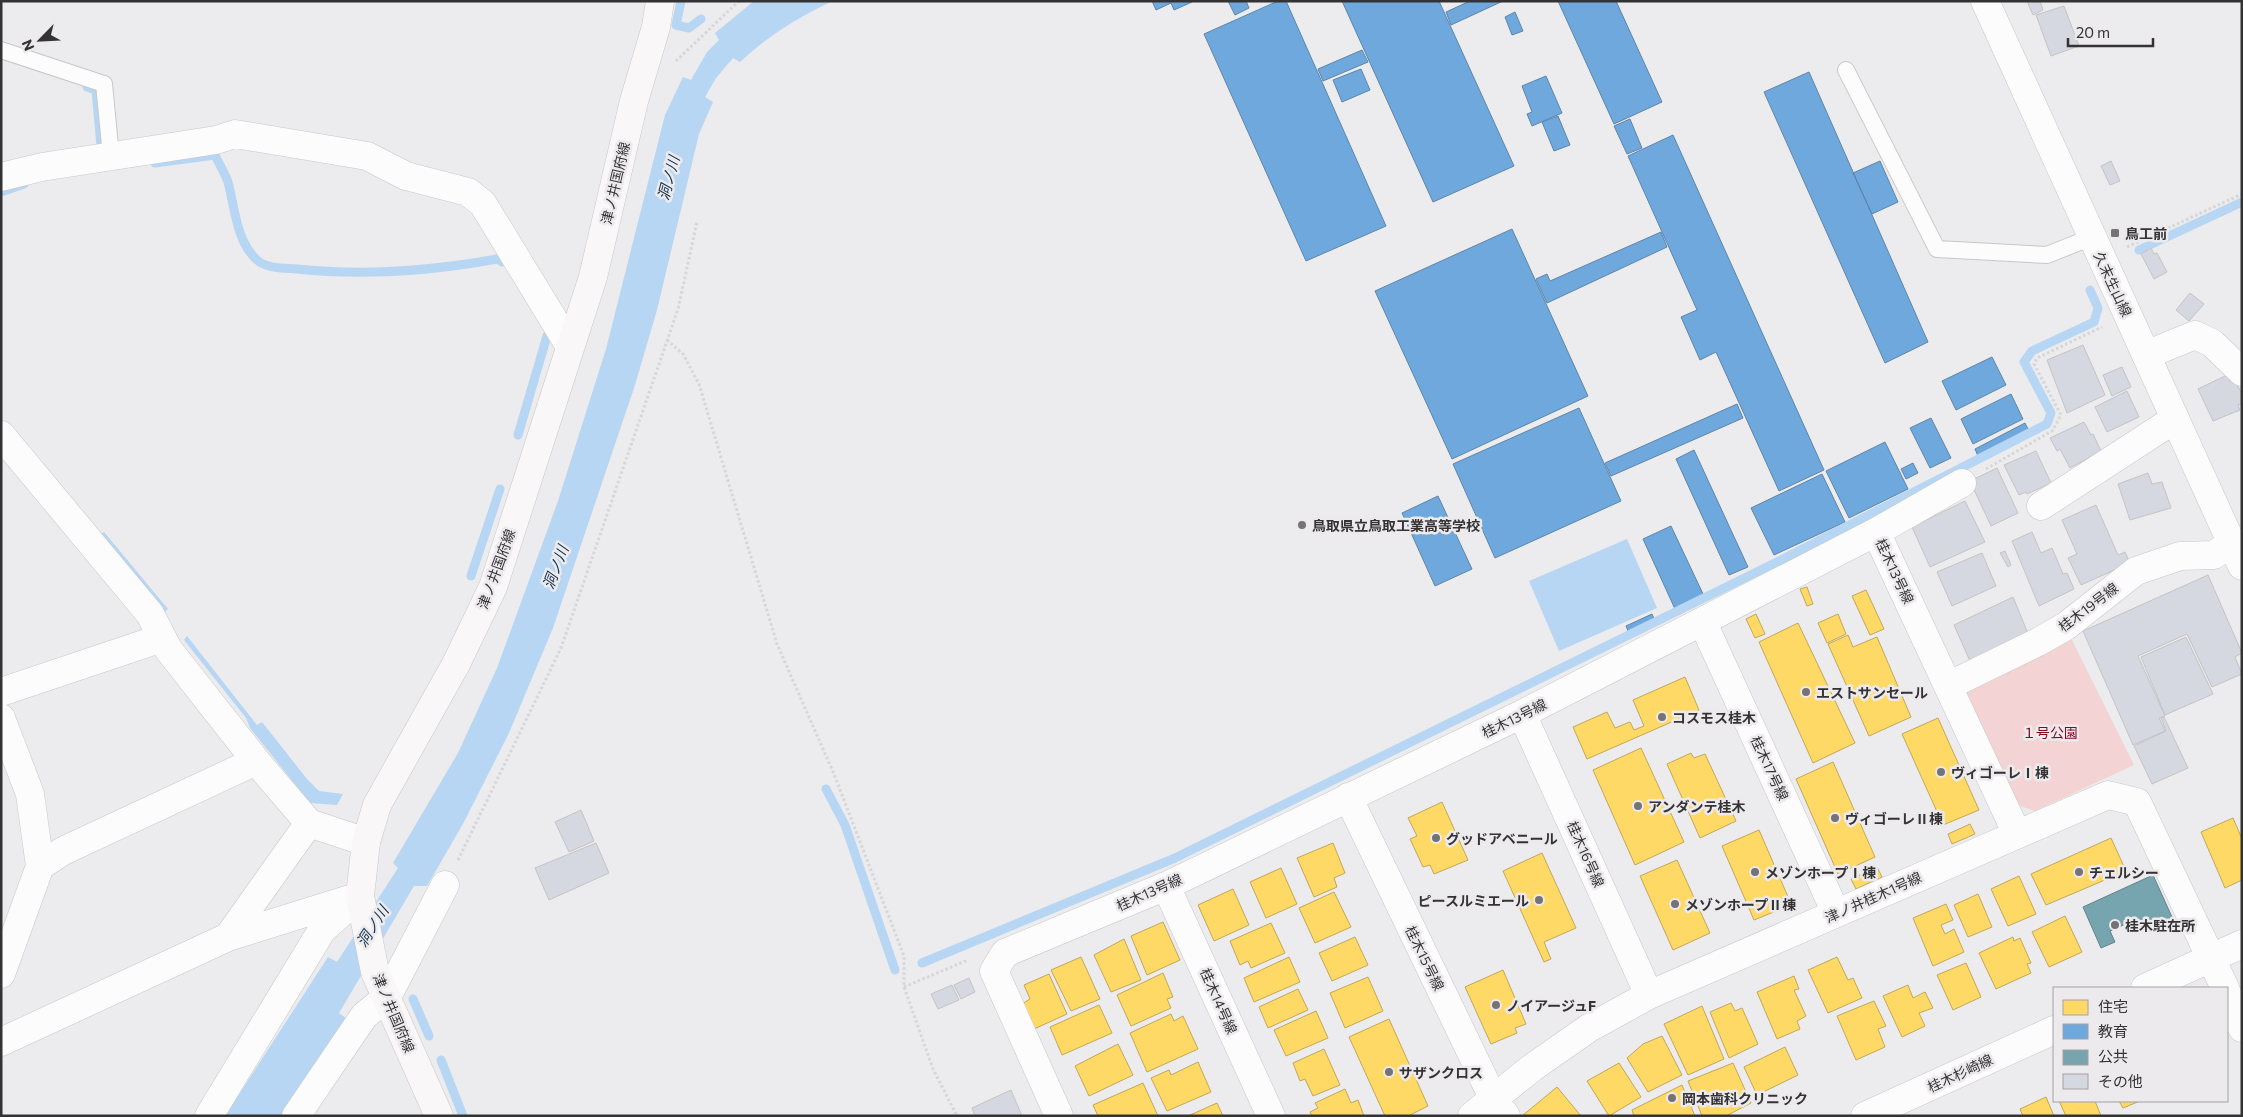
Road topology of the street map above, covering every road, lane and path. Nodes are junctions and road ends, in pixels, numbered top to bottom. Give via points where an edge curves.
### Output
1 (660, 1) edge
2 (739, 1) edge
3 (1985, 1) edge
4 (1, 50) edge
5 (669, 68) dead end
6 (1846, 70) dead end
7 (111, 156) junction
8 (1, 177) edge
9 (2242, 194) edge
10 (697, 222) dead end
11 (2097, 248) junction
12 (2128, 314) junction
13 (667, 340) junction
14 (569, 345) junction
15 (2146, 355) junction
16 (2242, 372) edge
17 (2175, 420) junction
18 (1, 435) edge
19 (1962, 483) joint
20 (2040, 506) dead end
21 (1876, 532) junction
22 (2236, 555) edge
23 (1703, 623) junction
24 (162, 638) junction
25 (1948, 686) junction
26 (1, 692) edge
27 (1522, 714) junction
28 (1, 718) edge
29 (256, 761) junction
30 (1348, 797) junction
31 (309, 823) junction
32 (2017, 834) junction
33 (366, 842) junction
34 (40, 866) junction
35 (445, 885) joint
36 (361, 886) junction
37 (1166, 886) junction
38 (1836, 913) junction
39 (228, 937) junction
40 (2242, 944) edge
41 (1005, 953) junction
42 (2212, 958) junction
43 (1, 974) edge
44 (904, 987) junction
45 (2147, 987) edge
46 (2225, 987) edge
47 (1650, 995) junction
48 (2228, 995) edge
49 (386, 997) junction
50 (2242, 1028) edge
51 (2053, 1030) edge
52 (1, 1042) edge
53 (1499, 1107) edge
54 (209, 1116) edge
55 (296, 1116) edge
56 (439, 1116) edge
57 (957, 1116) edge
58 (1059, 1116) edge
59 (1271, 1116) edge
60 (1472, 1116) edge
61 (1865, 1116) edge

1 - 14 main road, 津ノ井国府線 via 593,276
2 - 5 path
3 - 11 street, 久末生山線
4 - 7 lane via 104,84
6 - 11 lane via 1936,249 2047,255
7 - 8 street
7 - 14 street via 216,140 235,134 367,156 406,176 468,192 483,204
9 - 11 path
10 - 13 path via 678,309
11 - 12 street, 久末生山線
12 - 15 street, 久末生山線
12 - 19 path via 2037,358 2034,364 2061,415 2052,431
13 - 35 path via 561,648
13 - 44 path via 683,354 699,384 777,644 834,774 904,956
14 - 33 main road, 津ノ井国府線 via 493,587 456,664 377,805
15 - 16 street via 2195,335 2212,344
15 - 17 street, 久末生山線
17 - 20 street
17 - 22 street, 久末生山線
18 - 24 street via 150,614
19 - 21 street
21 - 23 street, 桂木13号線
21 - 25 street, 桂木13号線
22 - 25 street, 桂木19号線 via 2180,556 2136,571 2066,626
23 - 27 street, 桂木13号線
23 - 38 street, 桂木17号線
24 - 26 street
24 - 29 street
25 - 32 street, 桂木13号線
27 - 30 street, 桂木13号線
27 - 47 street, 桂木16号線
28 - 34 street via 30,794
29 - 31 street
29 - 34 street via 63,851
30 - 37 street, 桂木13号線
30 - 53 street, 桂木15号線
31 - 33 street
31 - 39 street
32 - 38 street, 津ノ井桂木1号線
32 - 42 street, 津ノ井桂木1号線 via 2108,795 2137,802
33 - 36 main road, 津ノ井国府線
34 - 43 street
35 - 49 street
36 - 39 street
36 - 49 main road, 津ノ井国府線 via 375,972
36 - 54 street via 322,930
37 - 41 street, 桂木13号線
37 - 59 street, 桂木14号線
38 - 47 street, 津ノ井桂木1号線
39 - 52 street
40 - 42 street
41 - 44 path via 970,959
41 - 58 street via 994,971
42 - 45 street
42 - 46 street
44 - 57 path via 933,1068
47 - 53 street, 津ノ井桂木1号線 via 1589,1028 1533,1067
48 - 50 street
49 - 55 street via 364,1016
49 - 56 main road, 津ノ井国府線
51 - 61 street, 桂木杉崎線
53 - 60 street, 津ノ井桂木1号線

